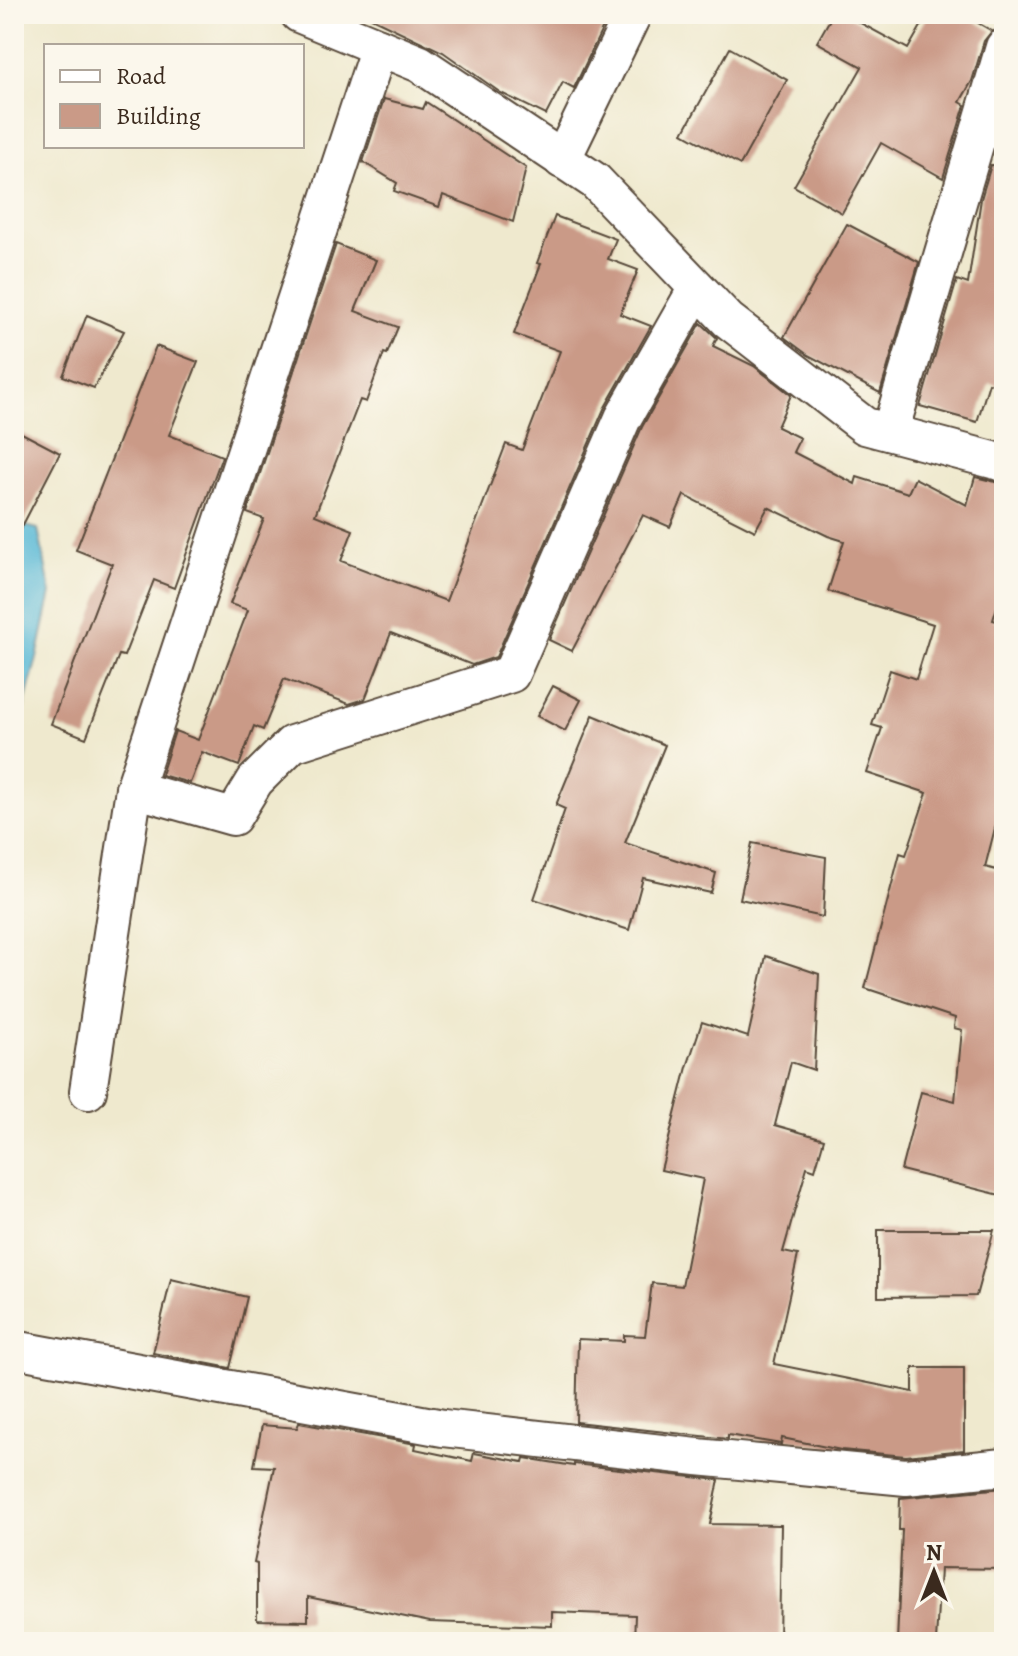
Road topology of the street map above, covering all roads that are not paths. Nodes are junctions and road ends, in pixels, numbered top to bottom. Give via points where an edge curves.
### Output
1 (299, 14) edge
2 (633, 14) edge
3 (379, 47) junction
4 (1004, 47) edge
5 (562, 160) junction
6 (697, 288) junction
7 (890, 432) junction
8 (1004, 463) edge
9 (134, 789) junction
10 (88, 1091) dead end
11 (14, 1349) edge
12 (1004, 1467) edge

1 - 3 street
2 - 5 street
3 - 5 street via 420,64
3 - 9 street
4 - 7 street
5 - 6 street via 595,181
6 - 7 street via 728,320 865,426
6 - 9 street via 623,418 511,674 292,744 255,781 233,817
7 - 8 street
9 - 10 street
11 - 12 street via 443,1428 906,1477

